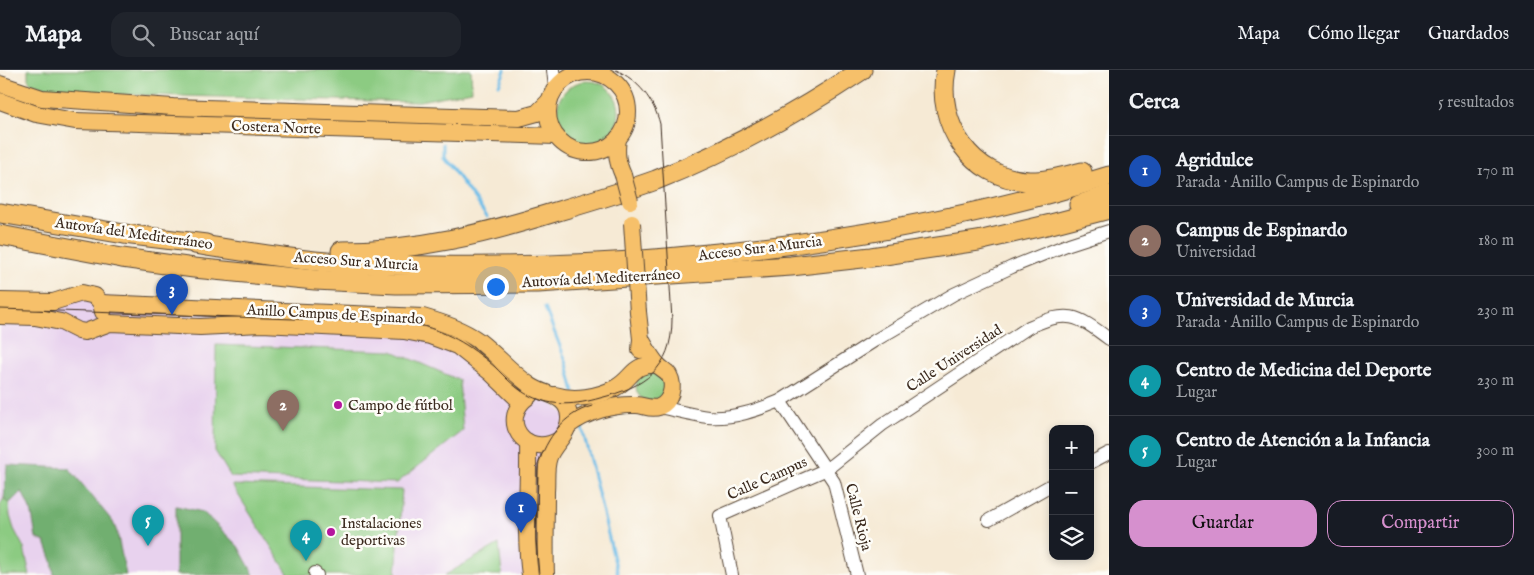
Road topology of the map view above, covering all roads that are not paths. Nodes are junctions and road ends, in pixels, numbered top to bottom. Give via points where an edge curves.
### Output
1 (553, 70) edge
2 (862, 70) edge
3 (946, 70) edge
4 (582, 71) edge
5 (0, 84) edge
6 (552, 95) junction
7 (0, 101) edge
8 (555, 136) junction
9 (618, 138) junction
10 (592, 152) junction
11 (1109, 163) edge
12 (620, 169) junction
13 (1109, 176) edge
14 (1109, 195) edge
15 (1109, 209) edge
16 (0, 212) edge
17 (1109, 231) edge
18 (0, 235) edge
19 (195, 244) junction
20 (907, 251) junction
21 (70, 298) junction
22 (0, 300) edge
23 (101, 303) junction
24 (0, 316) edge
25 (70, 326) junction
26 (97, 326) junction
27 (641, 339) junction
28 (1109, 339) edge
29 (658, 365) junction
30 (635, 370) junction
31 (673, 387) junction
32 (550, 394) junction
33 (780, 401) junction
34 (521, 402) junction
35 (638, 405) junction
36 (659, 407) junction
37 (710, 417) junction
38 (568, 426) junction
39 (559, 440) junction
40 (528, 442) junction
41 (1109, 453) edge
42 (1094, 461) edge
43 (827, 469) junction
44 (1049, 486) edge
45 (989, 520) dead end
46 (530, 575) edge
47 (546, 575) edge
48 (732, 575) edge
49 (857, 575) edge

1 - 6 street
2 - 19 highway, Autovía del Mediterráneo via 759,132 682,169 653,181 472,236 413,247 348,252
3 - 11 highway via 943,91 951,127 964,149 991,171 1015,180 1030,181 1060,177
4 - 6 main road, Costera Norte via 568,77
4 - 9 main road, Costera Norte via 608,77 624,96 627,119
5 - 6 main road, Costera Norte via 42,98 173,107 519,118 537,113
6 - 8 main road via 548,113
7 - 8 main road, Costera Norte via 36,114 75,121
8 - 10 main road via 571,149
9 - 10 main road via 602,150
9 - 12 main road via 616,154
10 - 12 main road via 610,157
12 - 27 main road, bridge via 630,201
13 - 19 highway, Acceso Sur a Murcia via 1022,202 902,228 780,248 638,261 524,267 401,265 314,261
14 - 20 highway via 1002,228
15 - 20 highway, Autovía del Mediterráneo via 978,241
16 - 19 highway, Autovía del Mediterráneo
17 - 33 street via 1053,250 954,294
18 - 20 highway, Autovía del Mediterráneo via 194,268 396,284 610,279 791,266
21 - 22 main road, Anillo Campus de Espinardo via 53,302
21 - 23 main road, Anillo Campus de Espinardo via 82,292 89,293
21 - 25 main road via 64,311
23 - 26 main road via 102,317
23 - 32 main road, Anillo Campus de Espinardo via 423,317 451,325 478,340 525,382
24 - 25 main road, Anillo Campus de Espinardo via 35,317
25 - 26 main road, Anillo Campus de Espinardo via 85,332
26 - 34 main road, Anillo Campus de Espinardo via 110,323 200,327 262,324 404,331 457,346
27 - 29 main road
27 - 30 main road
28 - 43 street, Calle Universidad via 1074,316 1047,319 882,425
29 - 30 main road via 646,364
29 - 31 main road via 666,370
30 - 32 main road via 616,387 596,394 574,399
30 - 35 main road via 628,382 630,394
31 - 36 main road via 670,397
31 - 37 street via 676,398 685,407
32 - 34 main road via 536,392
32 - 38 main road, Anillo Campus de Espinardo via 566,405
33 - 37 street via 738,415
33 - 43 street, Calle Rioja
34 - 40 main road via 514,419 520,436
35 - 36 main road
35 - 38 main road via 599,411 578,418
36 - 37 street
38 - 39 main road
39 - 40 main road via 545,446
39 - 47 main road via 549,457 547,474
40 - 46 main road
41 - 42 street
43 - 48 street, Calle Campus via 720,516
43 - 49 street, Calle Rioja via 837,491
44 - 45 street

